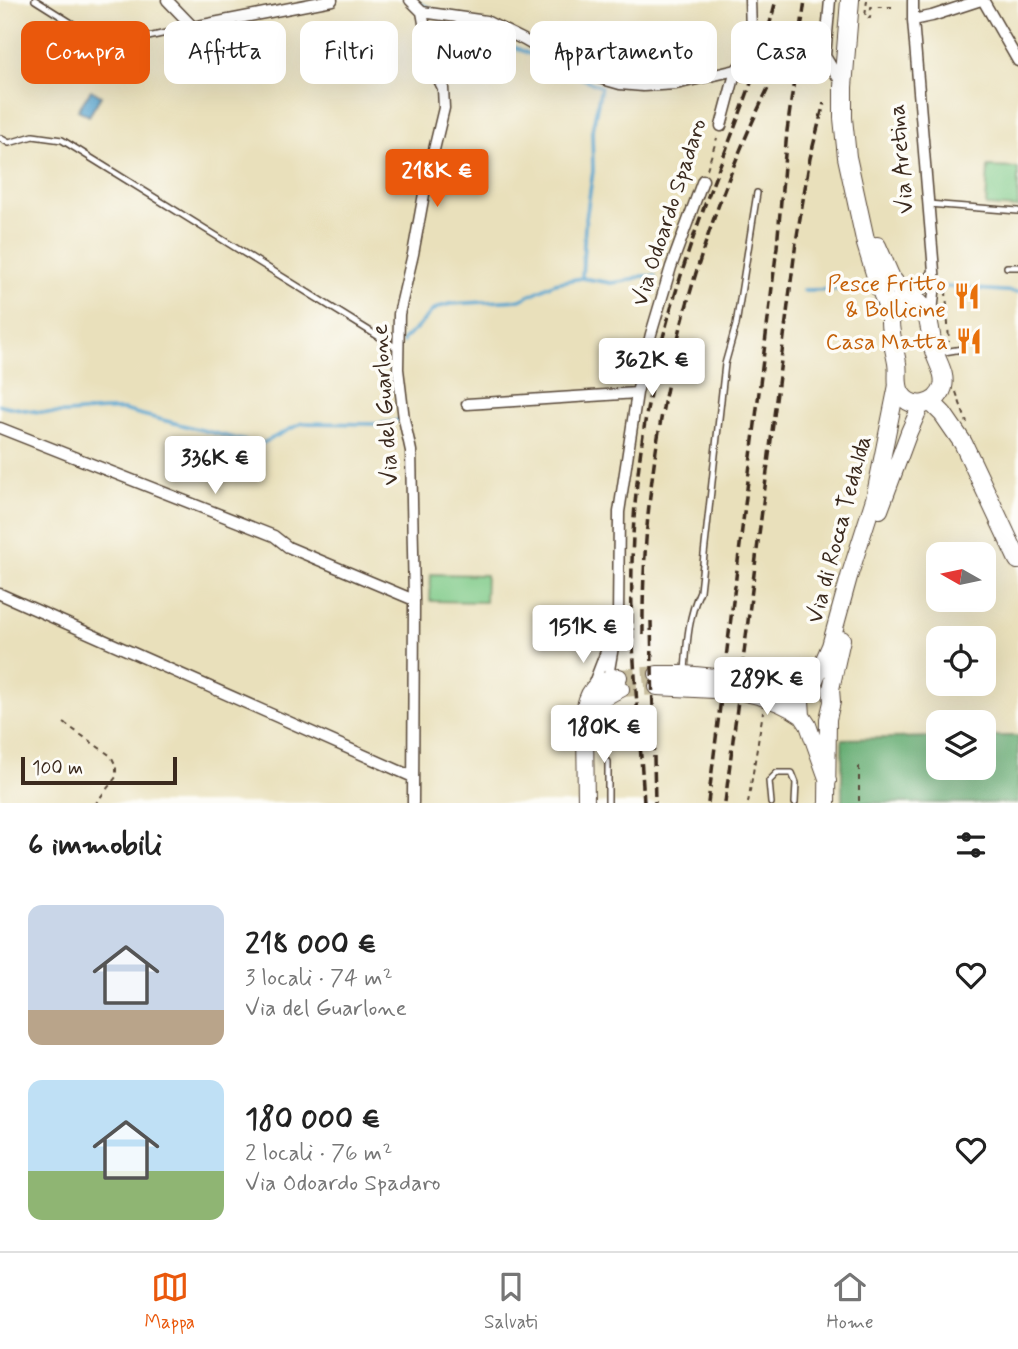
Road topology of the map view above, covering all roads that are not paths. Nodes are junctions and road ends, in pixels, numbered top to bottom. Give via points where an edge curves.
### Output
1 (35, 0) edge
2 (167, 0) edge
3 (410, 0) edge
4 (830, 0) edge
5 (850, 0) edge
6 (913, 0) edge
7 (982, 0) edge
8 (326, 1) edge
9 (751, 2) edge
10 (422, 12) junction
11 (913, 20) junction
12 (187, 21) edge
13 (224, 21) edge
14 (751, 21) edge
15 (164, 33) edge
16 (1018, 61) edge
17 (731, 71) edge
18 (732, 84) edge
19 (843, 87) junction
20 (721, 126) road end
21 (0, 138) edge
22 (703, 180) road end
23 (757, 193) dead end
24 (928, 204) junction
25 (1018, 211) edge
26 (860, 216) junction
27 (1007, 267) dead end
28 (1018, 267) edge
29 (934, 272) junction
30 (909, 299) junction
31 (890, 313) junction
32 (930, 326) junction
33 (398, 349) junction
34 (962, 349) dead end
35 (942, 353) junction
36 (948, 384) junction
37 (897, 385) junction
38 (637, 393) junction
39 (926, 403) junction
40 (467, 404) dead end
41 (0, 428) edge
42 (966, 436) junction
43 (1018, 560) edge
44 (0, 594) edge
45 (414, 600) junction
46 (618, 618) junction
47 (685, 674) junction
48 (620, 683) joint
49 (811, 684) junction
50 (831, 689) junction
51 (598, 694) junction
52 (828, 719) junction
53 (805, 721) junction
54 (608, 762) dead end
55 (413, 777) junction
56 (828, 781) junction
57 (413, 803) edge
58 (586, 803) edge
59 (608, 803) edge
60 (771, 803) edge
61 (795, 803) edge
62 (827, 803) edge

1 - 15 lane via 108,46
2 - 12 street
3 - 10 street
4 - 19 street via 825,56
5 - 19 main road
6 - 11 street, Via Aretina
7 - 11 street
7 - 16 street
8 - 13 street
9 - 14 street, Via Odoardo Spadaro
10 - 17 street via 486,21 567,65 620,83 676,84
10 - 33 street, Via del Guarlone via 444,108 399,314
11 - 24 street, Via Aretina
18 - 20 street, Via Odoardo Spadaro
19 - 26 main road via 847,158
21 - 33 lane via 9,143 33,136 62,140
22 - 38 street, Via Odoardo Spadaro via 671,267
23 - 47 lane via 736,325 725,364 700,591 689,622
24 - 25 lane
24 - 29 street, Via Aretina
26 - 30 main road via 891,278
26 - 31 main road
27 - 28 lane
29 - 30 street
29 - 32 street, Via Aretina
30 - 31 main road via 896,302
30 - 32 main road via 922,307
31 - 37 main road
32 - 35 main road
33 - 45 street, Via del Guarlone via 411,451
34 - 35 lane
35 - 36 main road
36 - 39 main road
36 - 42 main road via 953,410
37 - 39 main road via 907,401
37 - 49 street, Via di Rocca Tedalda via 874,499 830,646
38 - 40 street
38 - 46 street, Via Odoardo Spadaro via 619,512
39 - 42 main road
39 - 50 street, Via di Rocca Tedalda via 909,432 880,511
41 - 45 street via 274,536 288,547
42 - 43 main road
44 - 55 street
45 - 55 street, Via del Guarlone
46 - 48 street, Via Odoardo Spadaro via 609,670
46 - 51 street, Via Odoardo Spadaro
47 - 47 street via 715,684 657,680
48 - 51 street
49 - 50 street via 823,682
49 - 53 street, Via di Rocca Tedalda via 801,700
49 - 53 street via 745,687 783,704
50 - 52 street, Via di Rocca Tedalda
51 - 58 street via 584,708
52 - 53 street via 821,726
52 - 56 street, Via di Rocca Tedalda
53 - 56 street, Via di Rocca Tedalda
54 - 59 lane
55 - 57 street, Via del Guarlone
56 - 62 street, Via di Rocca Tedalda
60 - 61 lane via 769,781 777,772 792,773

